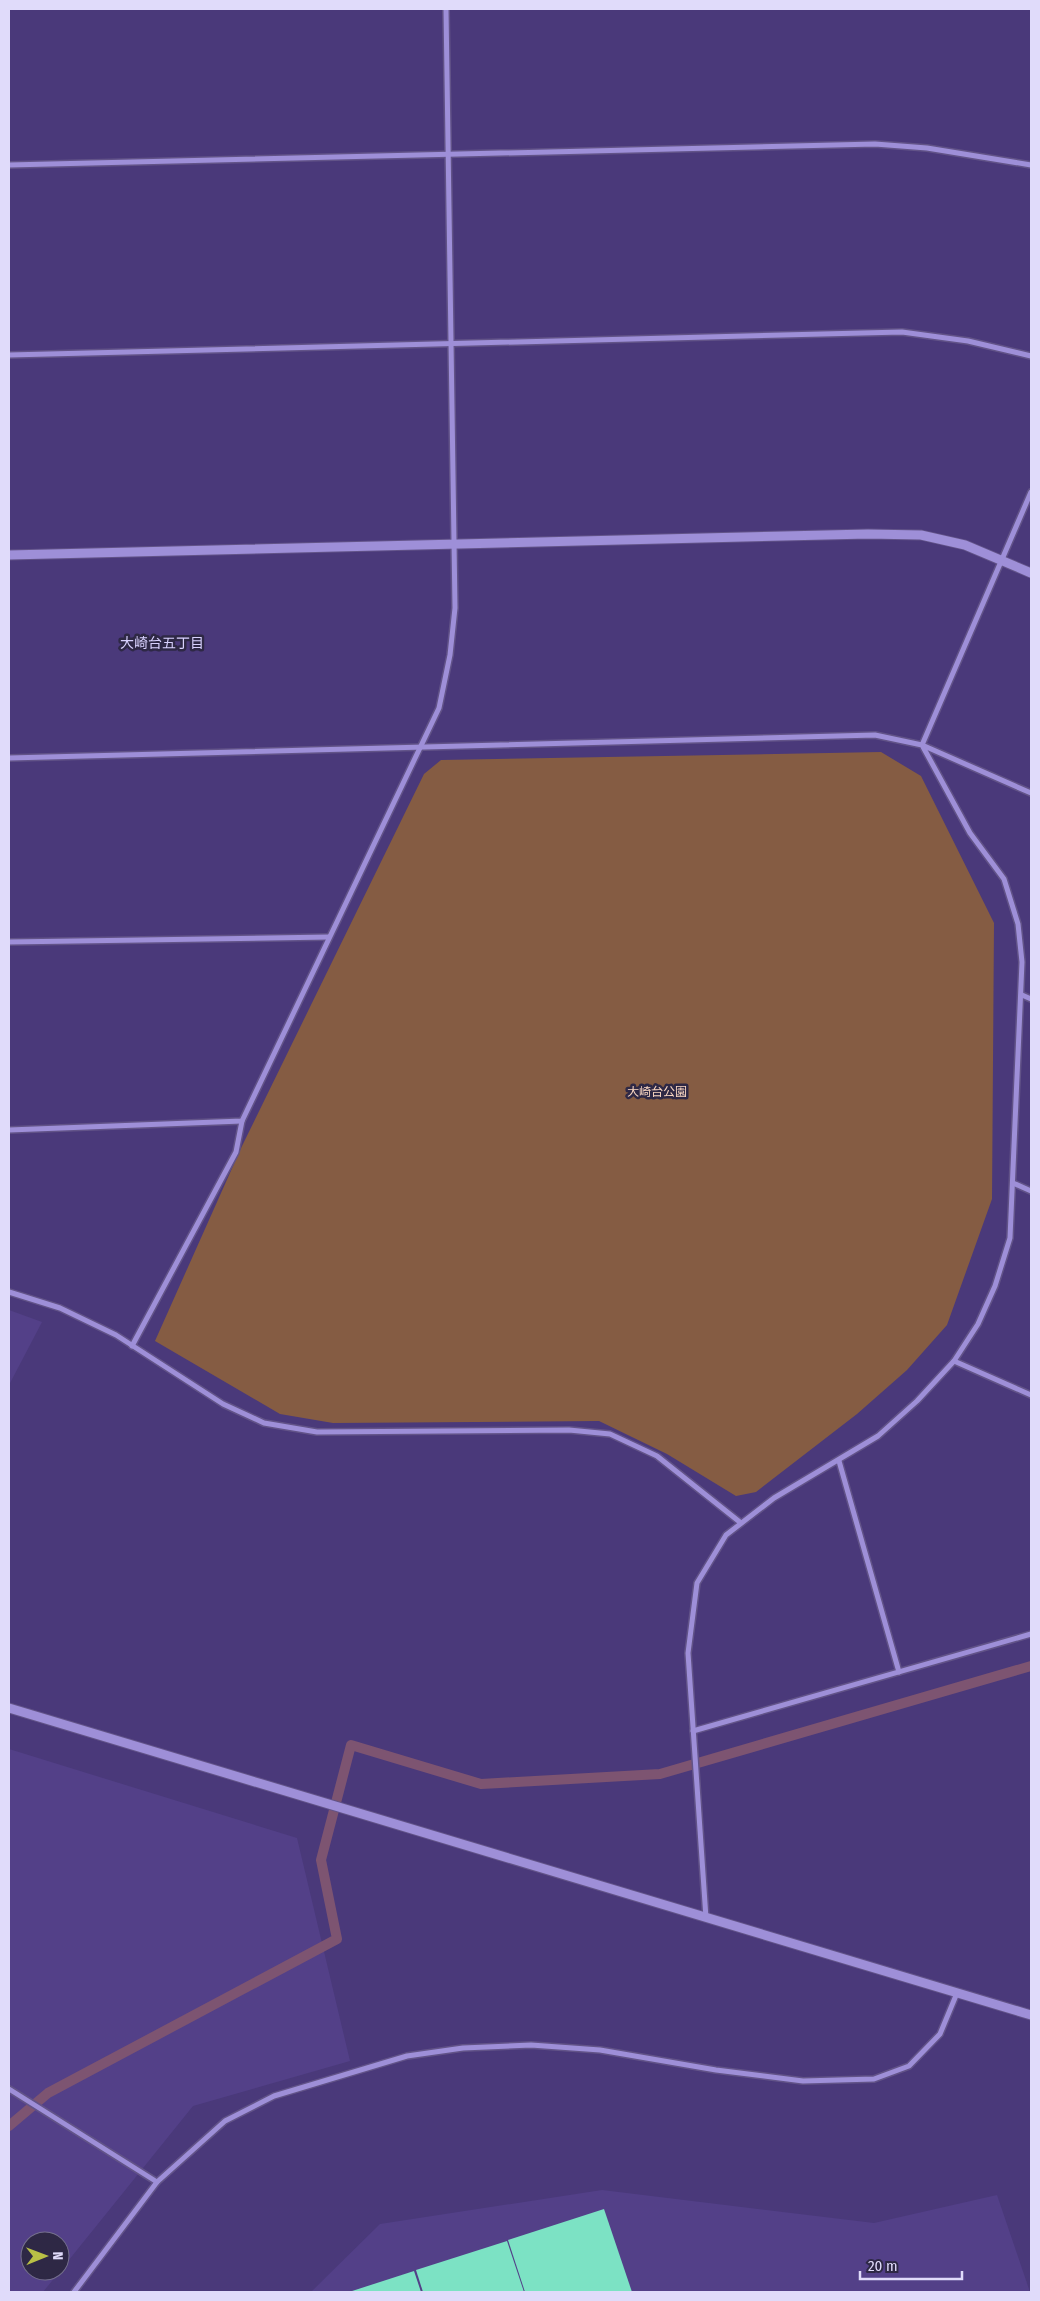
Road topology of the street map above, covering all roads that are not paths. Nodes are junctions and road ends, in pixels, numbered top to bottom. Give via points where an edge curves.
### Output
1 (446, 9) edge
2 (448, 155) junction
3 (9, 164) edge
4 (1031, 165) edge
5 (451, 343) junction
6 (9, 355) edge
7 (1031, 356) edge
8 (1031, 492) edge
9 (455, 544) junction
10 (9, 555) edge
11 (1002, 560) junction
12 (1031, 573) edge
13 (922, 745) junction
14 (420, 747) junction
15 (9, 758) edge
16 (1031, 793) edge
17 (329, 937) junction
18 (9, 942) edge
19 (1022, 995) junction
20 (1031, 999) edge
21 (242, 1121) junction
22 (9, 1130) edge
23 (1013, 1183) junction
24 (1031, 1191) edge
25 (9, 1292) edge
26 (132, 1346) junction
27 (954, 1361) junction
28 (1031, 1395) edge
29 (839, 1460) junction
30 (741, 1523) junction
31 (1031, 1634) edge
32 (899, 1672) junction
33 (9, 1708) edge
34 (693, 1731) junction
35 (706, 1919) junction
36 (957, 1992) junction
37 (1031, 2014) edge
38 (9, 2089) edge
39 (157, 2182) junction
40 (74, 2292) edge

1 - 2 street
2 - 3 street
2 - 4 street via 875,144 927,148
2 - 5 street
5 - 6 street
5 - 7 street via 902,332 968,341
5 - 9 street
8 - 11 street
9 - 10 street
9 - 11 street via 921,535 965,544
9 - 14 street via 455,608 450,655 439,708
11 - 12 street
11 - 13 street
13 - 14 street via 875,734
13 - 16 street
13 - 19 street via 970,833 1004,879 1018,924
14 - 15 street
14 - 17 street
17 - 18 street
17 - 21 street
19 - 20 street
19 - 23 street
21 - 22 street
21 - 26 street via 236,1152
23 - 24 street
23 - 27 street via 1010,1238 995,1286 978,1324
25 - 26 street via 60,1308
26 - 30 street via 222,1404 264,1422 317,1432 569,1430 610,1434 657,1456
27 - 28 street
27 - 29 street via 878,1436
29 - 30 street via 774,1498
29 - 32 street
30 - 34 street via 726,1535 698,1583 688,1653
31 - 32 street
32 - 34 street
33 - 35 street
34 - 35 street
35 - 36 street
36 - 37 street
36 - 39 street via 940,2034 909,2066 874,2079 803,2081 600,2050 531,2045 462,2048 407,2056 274,2096 225,2120
38 - 39 street
39 - 40 street

